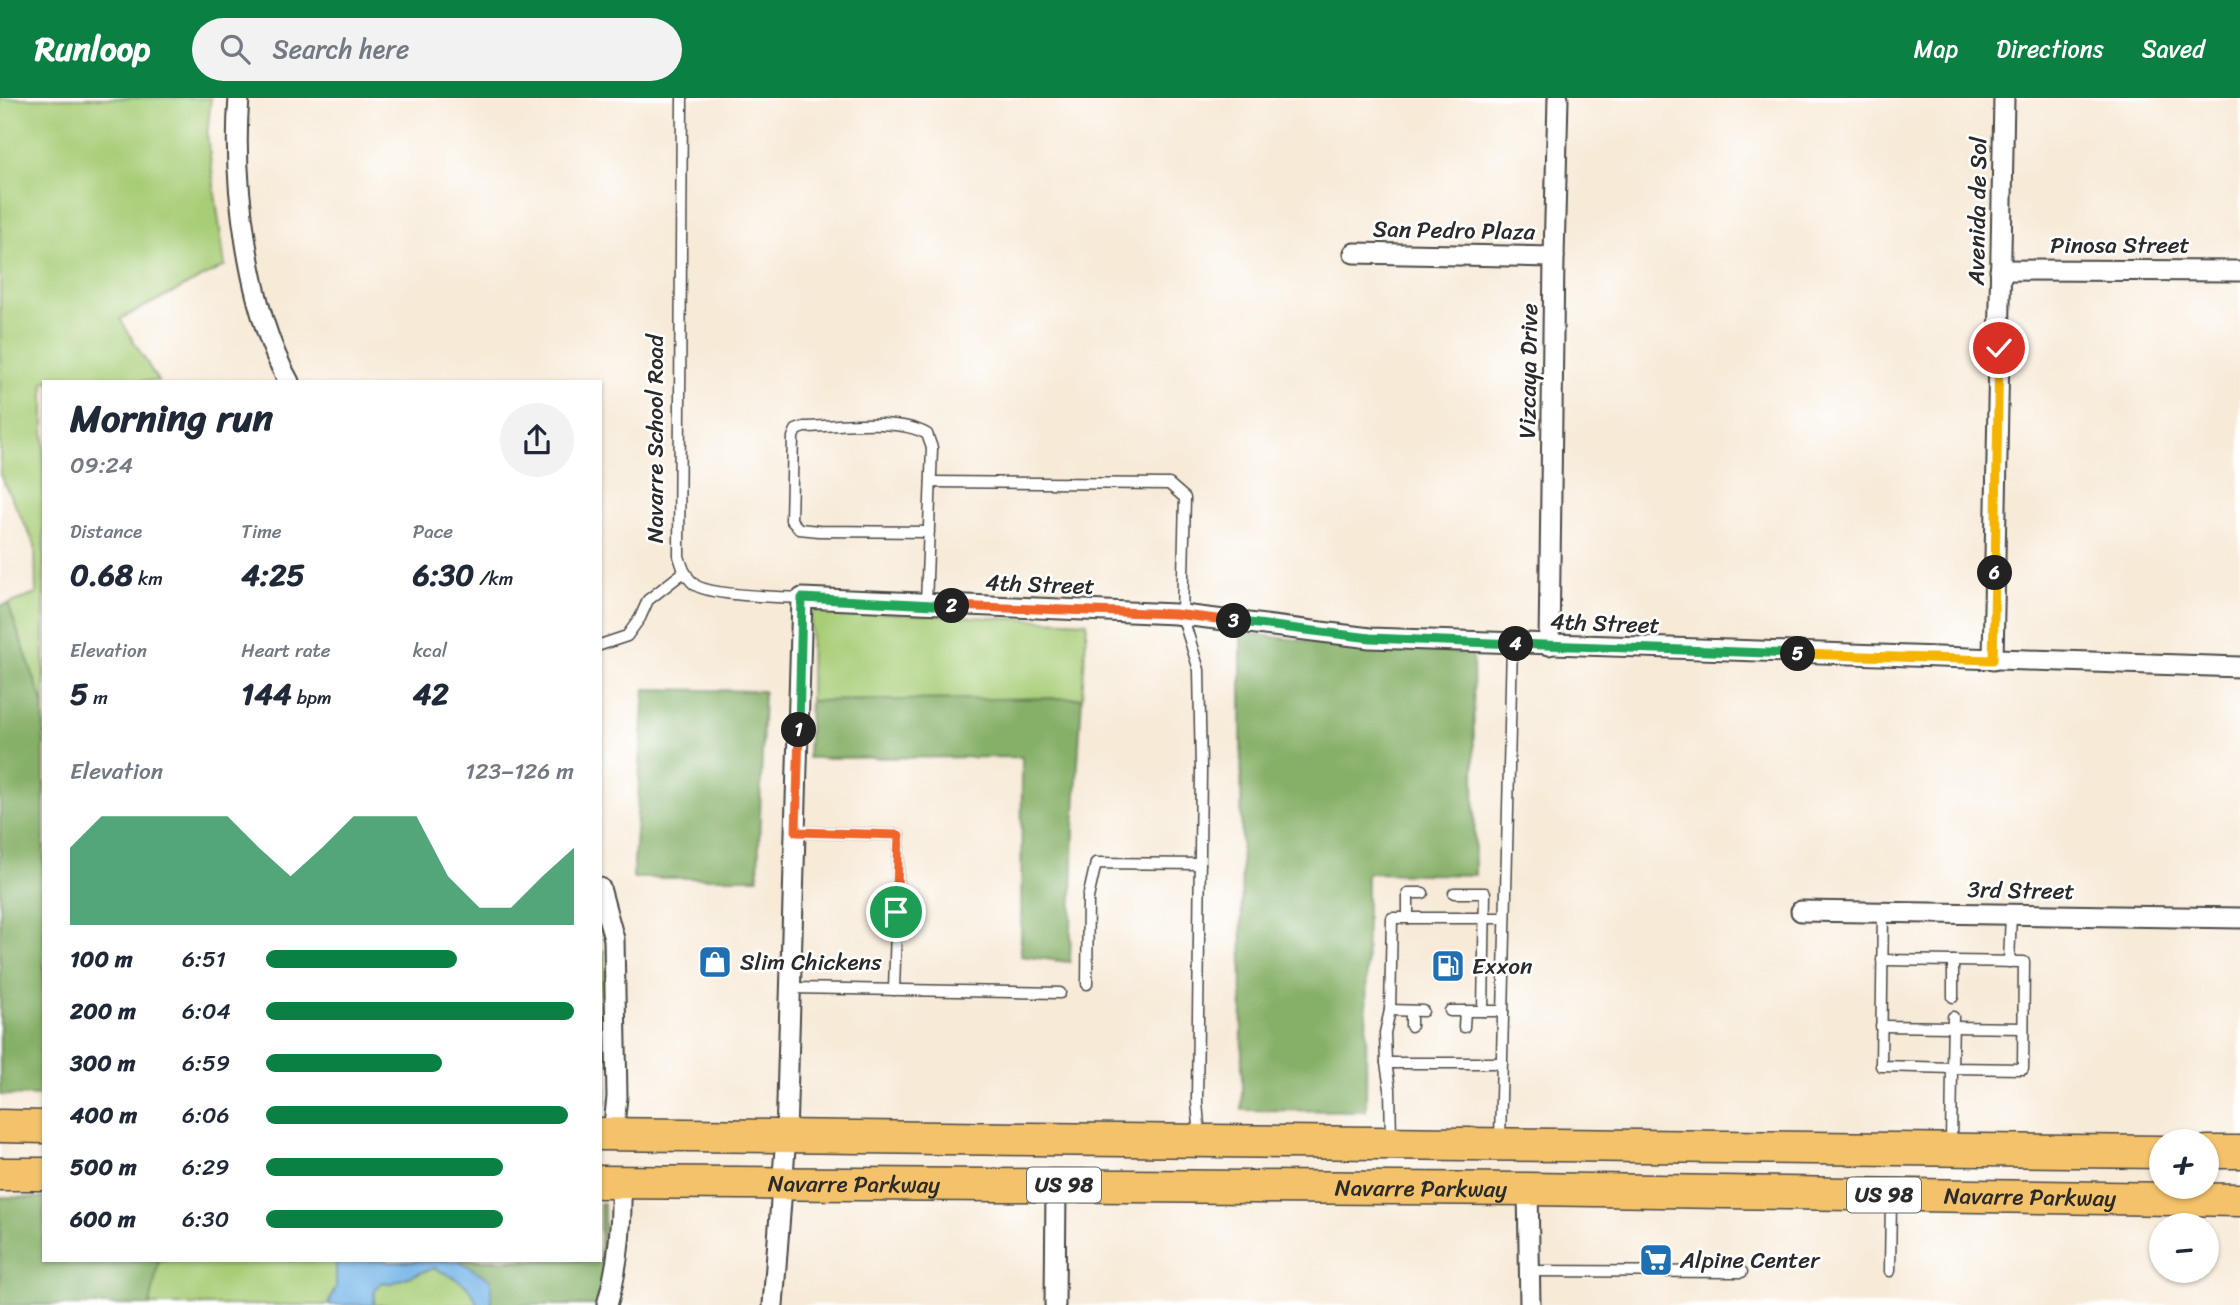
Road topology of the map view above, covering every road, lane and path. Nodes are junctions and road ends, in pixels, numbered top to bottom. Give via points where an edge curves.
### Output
1 (239, 98) edge
2 (682, 98) edge
3 (1558, 98) edge
4 (2004, 98) edge
5 (1354, 253) dead end
6 (1554, 257) junction
7 (2000, 270) junction
8 (2240, 271) edge
9 (288, 380) edge
10 (931, 482) junction
11 (929, 532) junction
12 (684, 572) junction
13 (802, 598) junction
14 (926, 605) junction
15 (1182, 615) junction
16 (1512, 644) junction
17 (602, 645) edge
18 (1549, 645) junction
19 (1993, 660) junction
20 (2240, 667) edge
21 (796, 832) junction
22 (1200, 864) junction
23 (1423, 893) dead end
24 (1454, 893) dead end
25 (602, 895) edge
26 (1801, 911) dead end
27 (1883, 912) junction
28 (2011, 914) junction
29 (1408, 918) junction
30 (1485, 918) junction
31 (1505, 918) junction
32 (2240, 918) edge
33 (1882, 960) junction
34 (1953, 961) junction
35 (2009, 962) junction
36 (1087, 984) dead end
37 (792, 988) junction
38 (894, 990) junction
39 (1060, 993) dead end
40 (1953, 997) dead end
41 (1390, 1010) junction
42 (1411, 1011) junction
43 (1423, 1011) dead end
44 (1450, 1011) dead end
45 (1465, 1011) junction
46 (1483, 1011) junction
47 (1503, 1011) junction
48 (1953, 1022) junction
49 (1411, 1026) dead end
50 (1881, 1026) junction
51 (1464, 1027) dead end
52 (2023, 1028) junction
53 (1386, 1063) junction
54 (1502, 1063) junction
55 (1952, 1068) junction
56 (0, 1126) edge
57 (42, 1127) edge
58 (607, 1134) edge
59 (786, 1136) junction
60 (1200, 1141) junction
61 (1391, 1143) junction
62 (1500, 1144) junction
63 (1827, 1147) junction
64 (1951, 1150) junction
65 (2149, 1152) edge
66 (2219, 1152) edge
67 (2240, 1152) edge
68 (0, 1174) edge
69 (42, 1174) edge
70 (611, 1182) edge
71 (783, 1183) junction
72 (1056, 1185) junction
73 (1203, 1186) junction
74 (1528, 1189) junction
75 (1891, 1195) junction
76 (2240, 1200) edge
77 (1529, 1271) junction
78 (1890, 1271) dead end
79 (1742, 1272) dead end
80 (607, 1305) edge
81 (773, 1305) edge
82 (1055, 1305) edge
83 (1530, 1305) edge

1 - 9 street via 239,180 252,273 269,339
2 - 12 lane, Navarre School Road via 679,555
3 - 6 street, Vizcaya Drive
4 - 7 street, Avenida de Sol
5 - 6 street, San Pedro Plaza
6 - 18 street, Vizcaya Drive
7 - 8 street, Pinosa Street
7 - 19 street, Avenida de Sol
10 - 11 lane
10 - 11 lane via 932,448 927,434 917,428 804,426 793,436 791,520 799,529
10 - 15 lane via 1169,484 1185,498
11 - 14 lane
12 - 13 lane, Navarre School Road via 695,586 718,592
12 - 17 lane via 648,600 627,636
13 - 14 street, 4th Street
13 - 21 street
14 - 15 street, 4th Street
15 - 16 street, 4th Street via 1370,638
15 - 22 lane via 1199,670
16 - 18 street, 4th Street
16 - 31 lane
18 - 19 street, 4th Street
19 - 20 street, 4th Street
21 - 37 street
21 - 38 lane via 899,835
22 - 36 lane via 1096,863 1088,898
22 - 60 lane
23 - 29 lane via 1408,893
24 - 30 lane via 1485,893
25 - 58 street via 614,939 617,1097
26 - 27 street, 3rd Street
27 - 28 street, 3rd Street
27 - 33 lane
28 - 32 street, 3rd Street
28 - 35 lane
29 - 30 lane
29 - 41 lane via 1392,918
30 - 31 lane
30 - 46 lane
31 - 47 lane
33 - 34 lane
33 - 50 lane
34 - 35 lane
34 - 40 lane
35 - 52 lane via 2024,962
37 - 38 lane
37 - 59 street
38 - 39 lane
41 - 42 lane
41 - 53 lane
42 - 43 lane
42 - 49 lane
44 - 45 lane
45 - 46 lane
45 - 51 lane
46 - 47 lane
47 - 54 lane
48 - 50 lane
48 - 52 lane
48 - 55 lane
50 - 55 lane via 1881,1066
52 - 55 lane via 2023,1069
53 - 54 lane via 1410,1059
53 - 61 lane
54 - 62 lane
55 - 64 lane
56 - 57 highway
58 - 59 highway, Navarre Parkway / US 98
59 - 60 highway, Navarre Parkway / US 98
59 - 71 street
60 - 61 highway, Navarre Parkway / US 98
61 - 62 highway, Navarre Parkway / US 98
62 - 63 highway, Navarre Parkway / US 98
62 - 73 highway via 1493,1161 1459,1173 1236,1172
63 - 64 highway, Navarre Parkway / US 98
63 - 74 highway via 1802,1160 1555,1160 1539,1171
64 - 65 highway, Navarre Parkway / US 98
66 - 67 highway
68 - 69 highway
70 - 71 highway, Navarre Parkway / US 98
70 - 80 street via 622,1214
71 - 72 highway, Navarre Parkway / US 98
71 - 81 street
72 - 73 highway, Navarre Parkway / US 98
72 - 82 street
73 - 74 highway, Navarre Parkway / US 98
74 - 75 highway, Navarre Parkway / US 98
74 - 77 street
75 - 76 highway, Navarre Parkway / US 98
75 - 78 lane
77 - 79 lane
77 - 83 street

